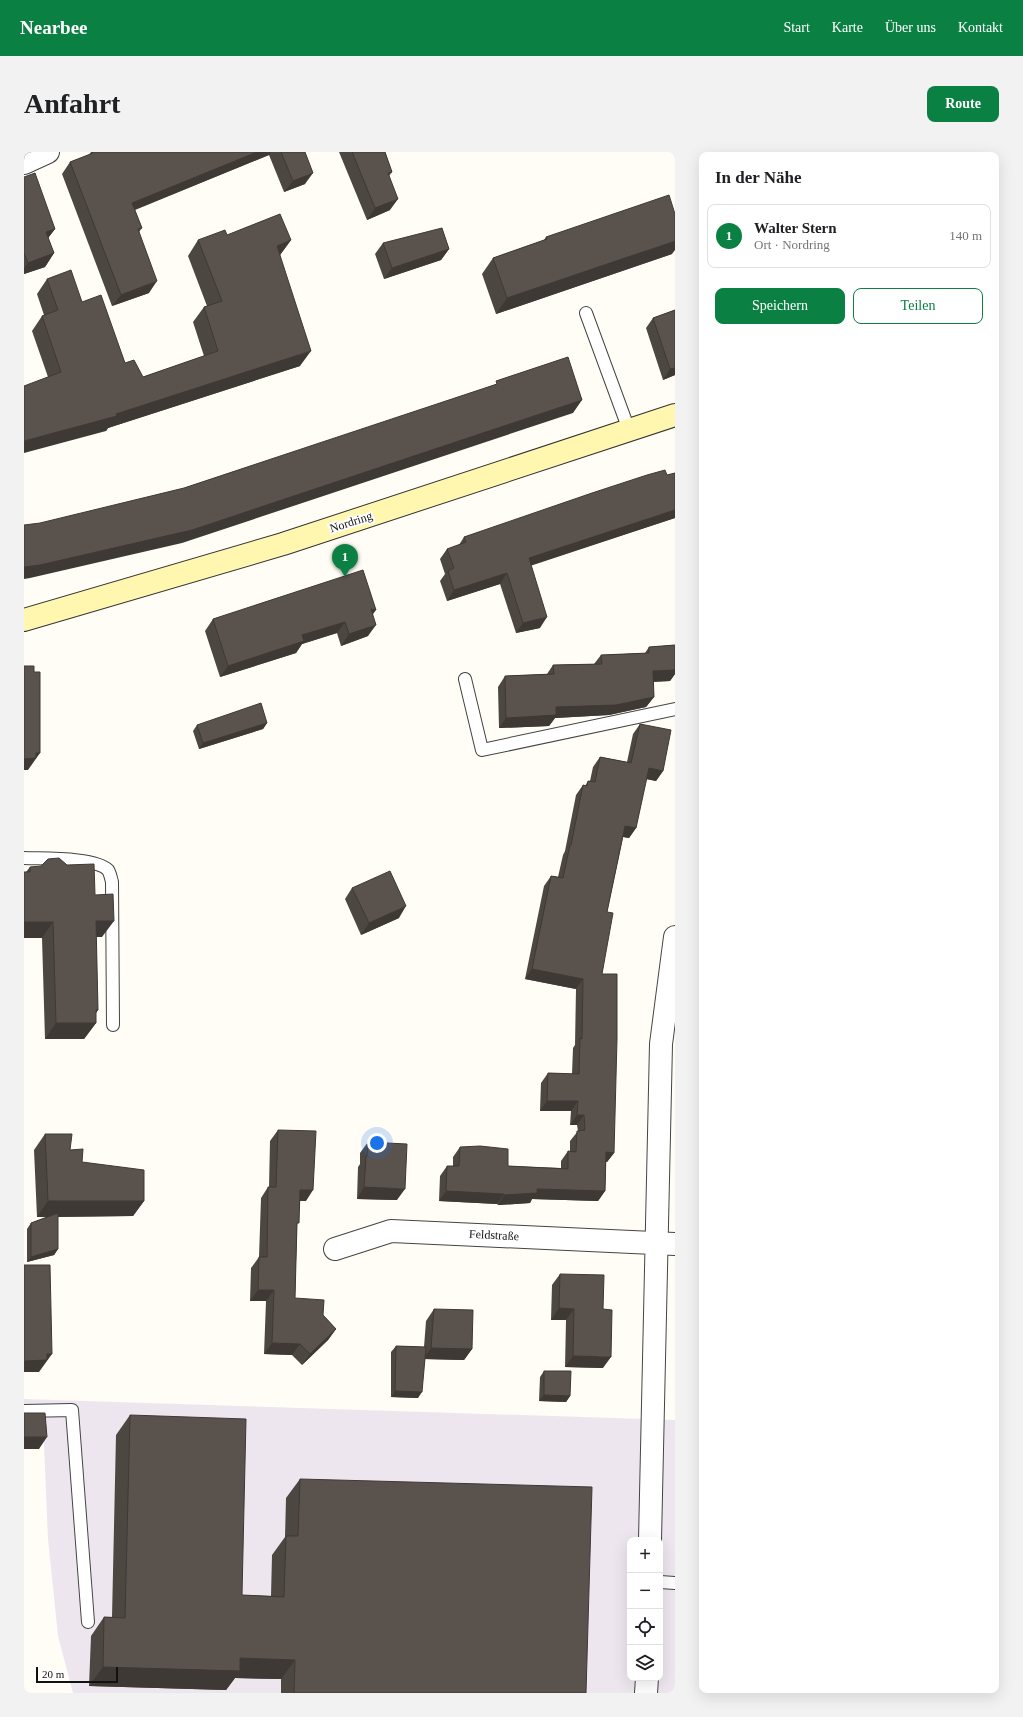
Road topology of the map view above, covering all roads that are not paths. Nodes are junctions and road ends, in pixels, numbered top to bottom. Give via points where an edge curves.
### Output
1 (48, 152) edge
2 (24, 162) edge
3 (586, 313) dead end
4 (675, 415) edge
5 (629, 430) junction
6 (24, 620) edge
7 (465, 679) dead end
8 (675, 709) edge
9 (24, 858) edge
10 (675, 938) edge
11 (113, 1025) dead end
12 (666, 1243) edge
13 (335, 1249) dead end
14 (24, 1411) edge
15 (650, 1537) edge
16 (663, 1582) edge
17 (675, 1583) edge
18 (88, 1622) dead end
19 (647, 1681) edge
20 (646, 1693) edge

1 - 2 street
3 - 5 lane
4 - 5 street, Nordring
5 - 6 street, Nordring via 283,544
7 - 8 lane via 482,750
9 - 11 lane via 83,861 101,866 108,871 112,882
10 - 12 street via 661,1044
12 - 13 street, Feldstraße via 391,1231
12 - 15 street
14 - 18 lane via 72,1410
16 - 17 lane
19 - 20 street

